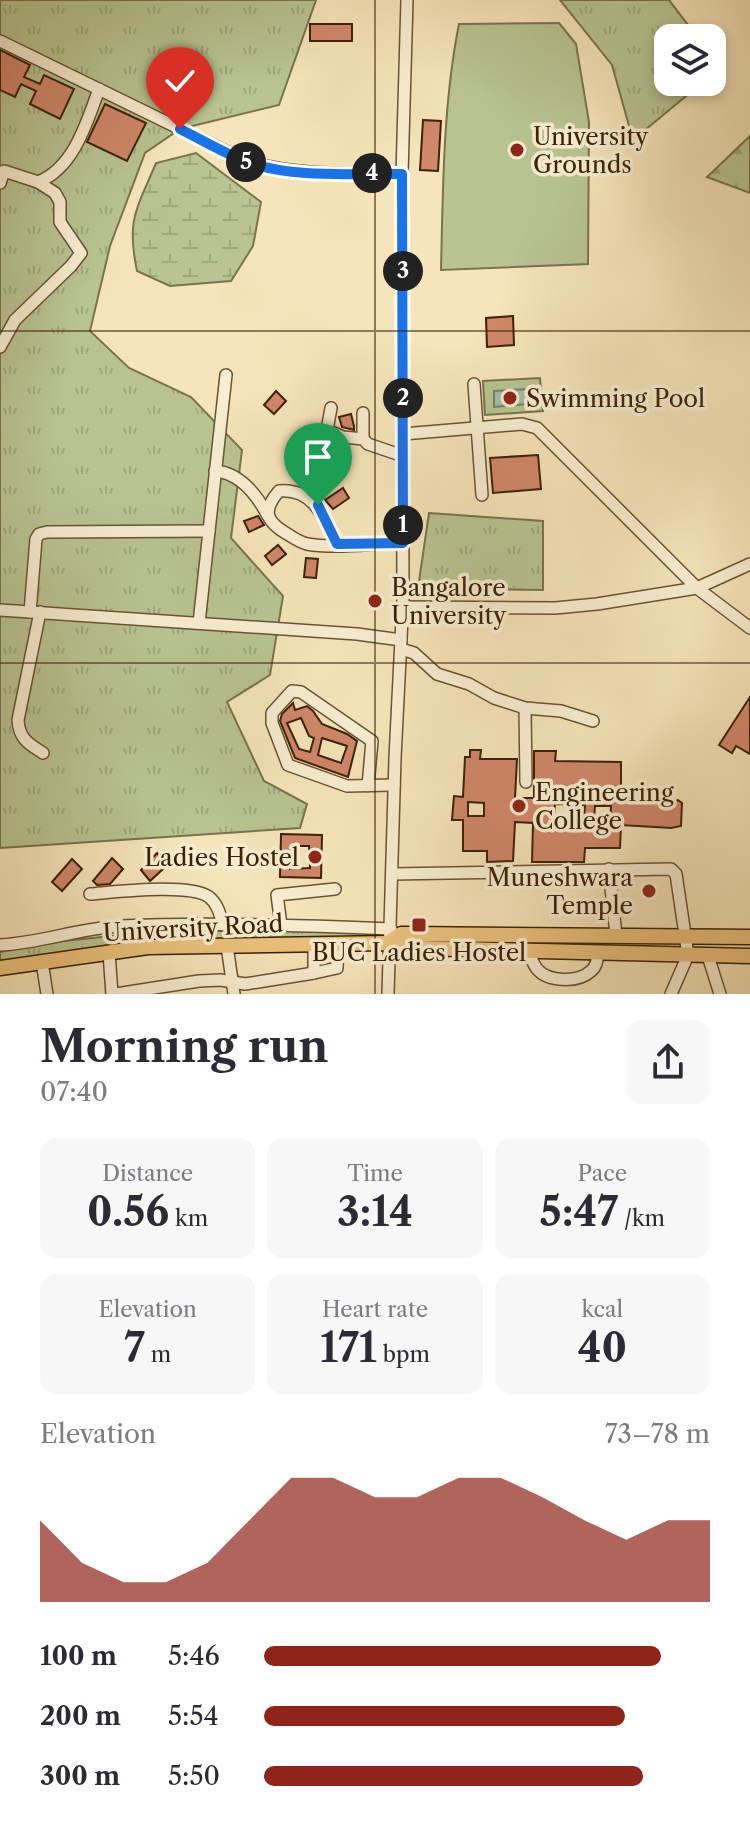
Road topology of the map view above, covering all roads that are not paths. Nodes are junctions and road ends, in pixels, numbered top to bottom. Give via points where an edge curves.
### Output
1 (407, 0) edge
2 (0, 41) edge
3 (99, 89) junction
4 (402, 174) junction
5 (38, 182) junction
6 (0, 183) edge
7 (0, 347) edge
8 (226, 375) dead end
9 (474, 384) dead end
10 (331, 408) dead end
11 (363, 413) dead end
12 (478, 428) junction
13 (403, 434) junction
14 (363, 439) junction
15 (403, 456) junction
16 (215, 471) junction
17 (482, 495) dead end
18 (268, 516) junction
19 (209, 531) junction
20 (403, 543) junction
21 (337, 544) junction
22 (750, 564) edge
23 (697, 588) junction
24 (403, 607) junction
25 (0, 610) edge
26 (35, 612) junction
27 (199, 623) junction
28 (750, 628) edge
29 (401, 644) junction
30 (525, 708) junction
31 (593, 721) dead end
32 (43, 753) dead end
33 (526, 782) dead end
34 (394, 785) junction
35 (368, 786) junction
36 (609, 869) junction
37 (392, 874) junction
38 (335, 889) dead end
39 (90, 894) dead end
40 (223, 925) junction
41 (281, 925) junction
42 (616, 935) junction
43 (390, 936) junction
44 (685, 936) junction
45 (750, 937) edge
46 (314, 944) junction
47 (338, 944) junction
48 (0, 945) edge
49 (227, 946) junction
50 (528, 951) junction
51 (109, 953) junction
52 (598, 953) junction
53 (688, 955) junction
54 (708, 956) junction
55 (750, 956) edge
56 (42, 962) junction
57 (0, 968) edge
58 (314, 973) junction
59 (232, 980) junction
60 (47, 994) edge
61 (114, 994) edge
62 (234, 994) edge
63 (388, 994) edge
64 (671, 994) edge
65 (720, 994) edge

1 - 4 street
2 - 3 street
3 - 4 street via 259,165 310,173
3 - 5 street via 76,146 49,178
4 - 13 street
5 - 6 street via 4,171
5 - 7 street via 55,193 63,227 81,253 15,320
8 - 16 street
9 - 12 street
10 - 14 street via 327,430
11 - 14 street
12 - 13 street
12 - 17 street
12 - 23 street via 537,428
13 - 15 street
14 - 15 street
15 - 20 street
16 - 18 street via 241,480
16 - 19 street
18 - 21 street via 272,526 303,543
18 - 21 street via 279,491 306,496 318,505
19 - 26 street via 39,534
19 - 27 street
20 - 21 street
20 - 24 street
22 - 23 street
23 - 24 street via 555,608
23 - 28 street
24 - 29 street
25 - 26 street
26 - 27 street
26 - 32 street via 18,720 23,740
27 - 29 street via 357,634
29 - 30 street via 437,674
29 - 34 street
30 - 31 street
30 - 33 street
34 - 35 street
34 - 37 street
35 - 35 street via 347,786 288,765 272,713 292,691 372,741
36 - 37 street
36 - 42 street
36 - 44 street via 671,869
37 - 43 street
38 - 41 street via 277,895
39 - 40 street via 189,889 209,896
40 - 41 street
40 - 48 street via 120,926
41 - 43 street
42 - 43 main road, University Road
42 - 44 main road, University Road
43 - 47 main road, University Road
43 - 50 main road, University Road via 398,948
43 - 63 street
44 - 45 main road, University Road
44 - 53 street
46 - 47 main road, University Road
46 - 49 main road, University Road
46 - 58 street
47 - 58 street via 337,968
49 - 51 main road, University Road
49 - 59 street
50 - 52 main road, University Road
50 - 52 street via 535,967 554,979 591,972
51 - 56 main road, University Road
51 - 61 street
52 - 53 main road, University Road
53 - 54 main road, University Road
53 - 64 street
54 - 55 main road, University Road
54 - 65 street
56 - 57 main road, University Road
56 - 60 street
58 - 59 street via 245,984
59 - 61 street
59 - 62 street

